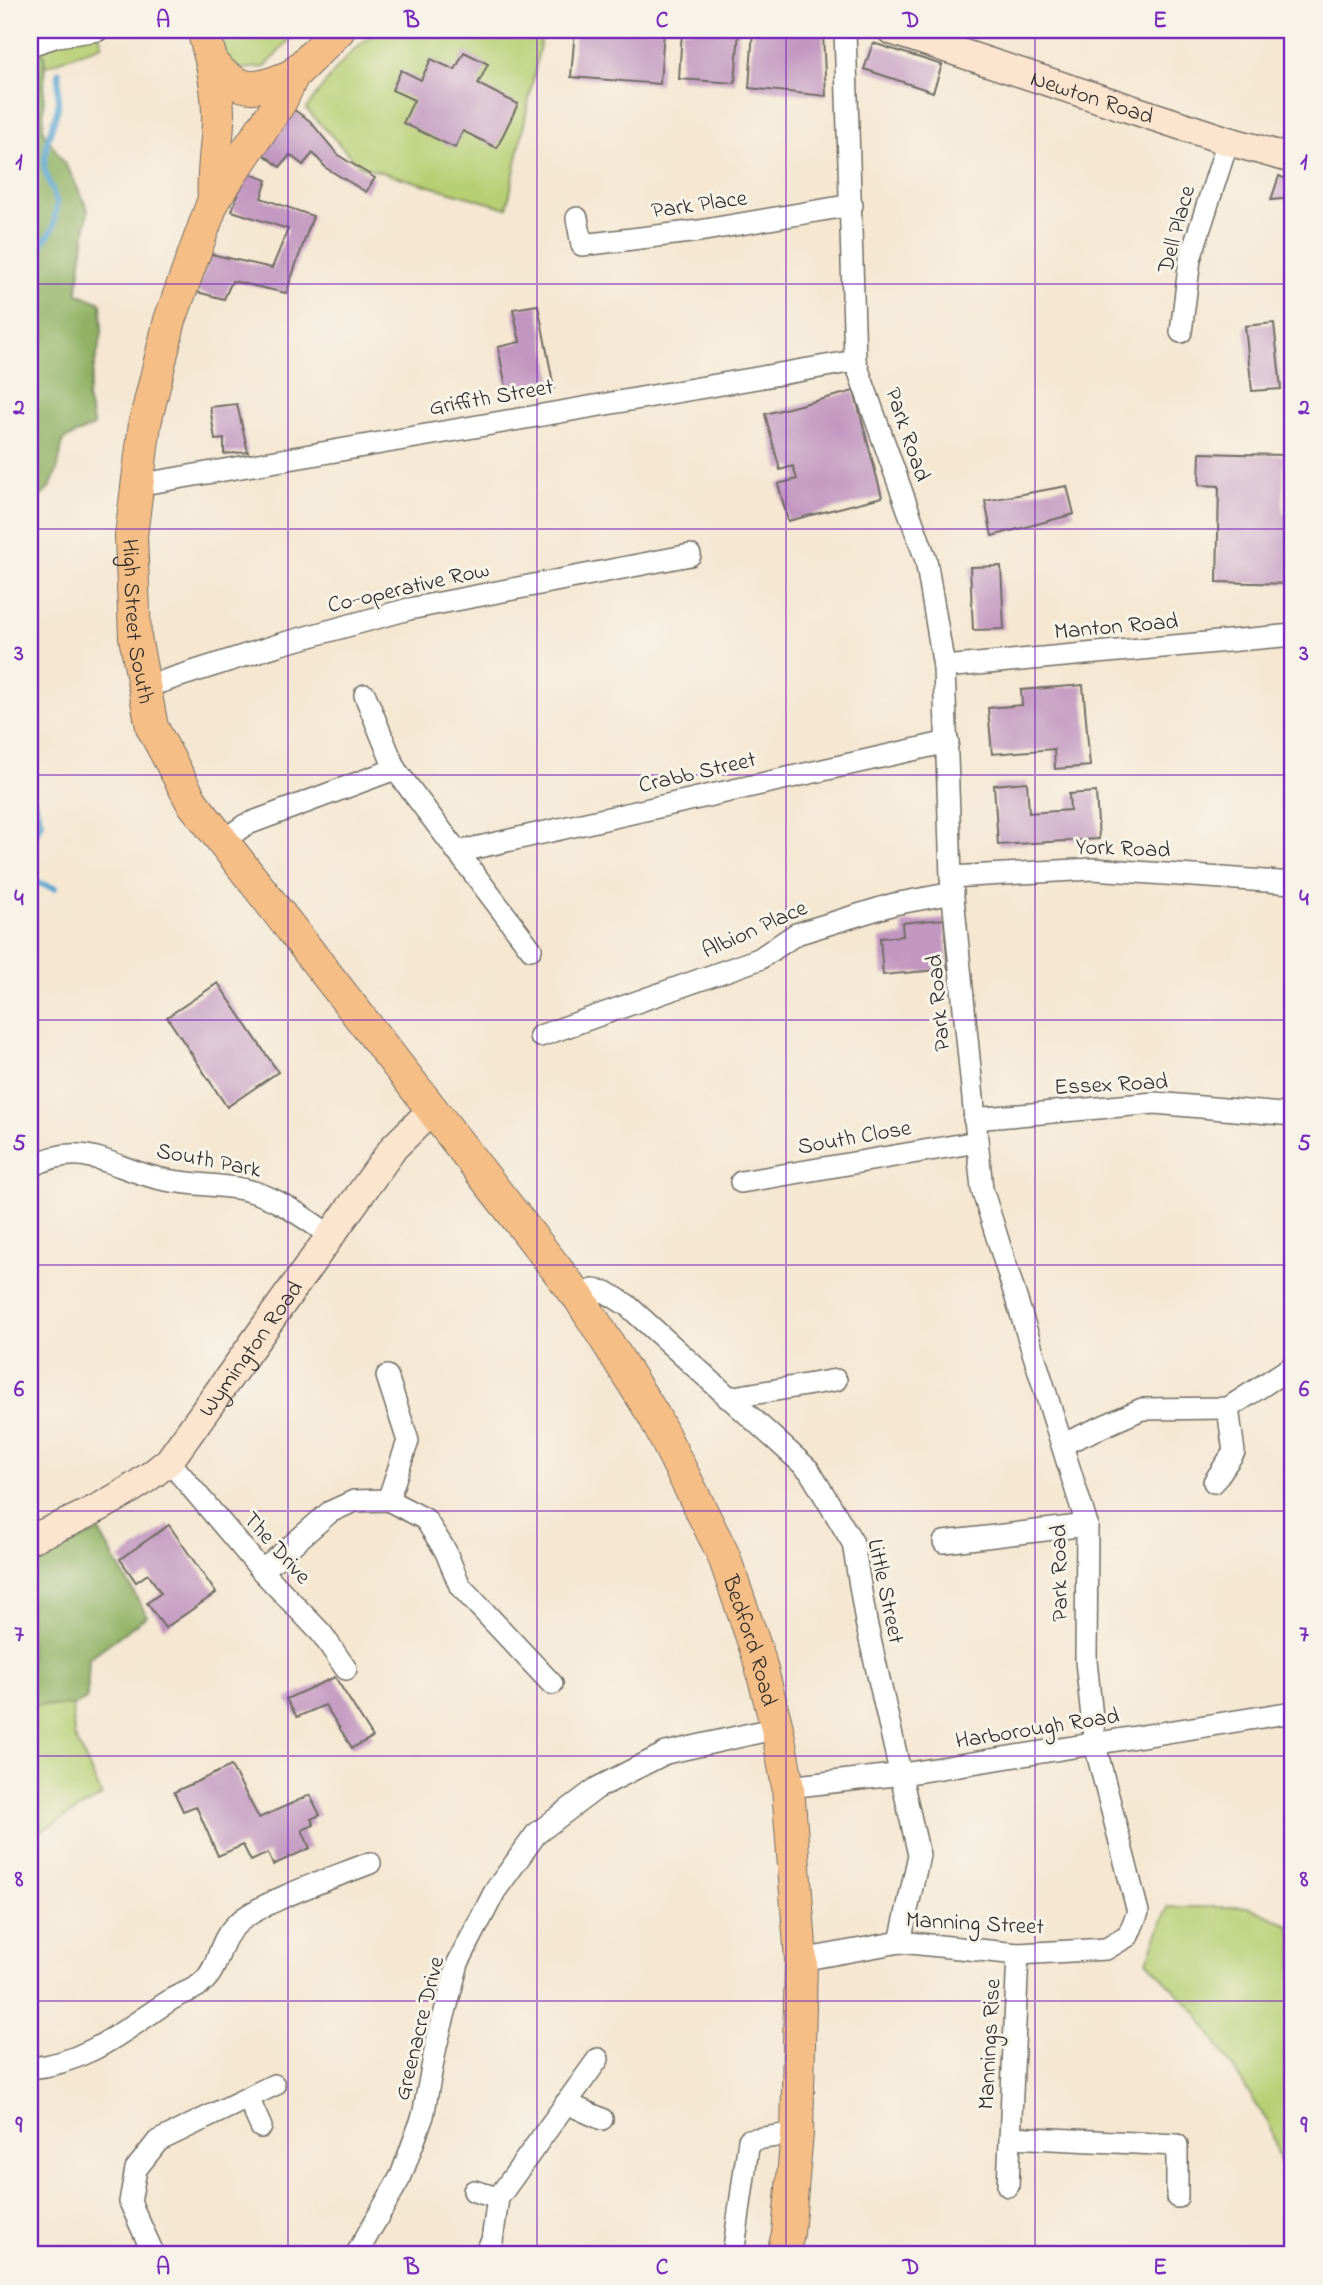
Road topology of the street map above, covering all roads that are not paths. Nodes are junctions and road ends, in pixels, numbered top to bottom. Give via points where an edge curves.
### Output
1 (98, 30) edge
2 (202, 30) edge
3 (339, 30) edge
4 (845, 30) edge
5 (891, 30) edge
6 (30, 45) edge
7 (214, 66) junction
8 (293, 75) junction
9 (1228, 141) junction
10 (1293, 159) edge
11 (214, 199) junction
12 (852, 205) junction
13 (577, 218) dead end
14 (1181, 332) dead end
15 (855, 360) junction
16 (136, 481) junction
17 (690, 555) dead end
18 (1293, 635) edge
19 (944, 667) junction
20 (142, 688) junction
21 (365, 695) dead end
22 (948, 742) junction
23 (394, 769) junction
24 (223, 841) junction
25 (457, 852) junction
26 (1293, 883) edge
27 (952, 885) junction
28 (531, 949) dead end
29 (540, 1036) dead end
30 (432, 1110) junction
31 (1293, 1115) edge
32 (974, 1119) junction
33 (976, 1142) junction
34 (30, 1167) edge
35 (741, 1182) dead end
36 (331, 1236) junction
37 (580, 1299) junction
38 (1293, 1366) edge
39 (387, 1376) dead end
40 (836, 1380) dead end
41 (728, 1398) junction
42 (1228, 1408) junction
43 (1063, 1444) junction
44 (169, 1461) junction
45 (1214, 1482) dead end
46 (388, 1500) junction
47 (1087, 1525) junction
48 (30, 1539) edge
49 (944, 1542) dead end
50 (262, 1571) junction
51 (346, 1669) dead end
52 (552, 1684) dead end
53 (1293, 1712) edge
54 (777, 1728) junction
55 (1095, 1745) junction
56 (903, 1774) junction
57 (788, 1787) junction
58 (370, 1863) dead end
59 (900, 1942) junction
60 (1106, 1949) joint
61 (1018, 1954) junction
62 (801, 1960) junction
63 (598, 2059) dead end
64 (30, 2068) edge
65 (274, 2085) dead end
66 (248, 2100) junction
67 (566, 2103) junction
68 (602, 2119) dead end
69 (261, 2127) dead end
70 (797, 2133) junction
71 (1010, 2137) junction
72 (1008, 2186) dead end
73 (474, 2191) dead end
74 (1177, 2197) dead end
75 (498, 2199) junction
76 (154, 2255) edge
77 (356, 2255) edge
78 (484, 2255) edge
79 (733, 2255) edge
80 (783, 2255) edge

1 - 6 street
2 - 7 main road
3 - 8 main road
4 - 12 street, Park Road
5 - 9 street, Newton Road
7 - 8 main road via 231,83 249,89
7 - 11 main road via 218,120
8 - 11 main road, High Street South via 281,101
9 - 10 street, Newton Road
9 - 14 street, Dell Place via 1190,259
11 - 16 main road, High Street South via 157,368
12 - 13 street, Park Place via 582,245
12 - 15 street, Park Road
15 - 16 street, Griffith Street via 242,470
15 - 19 street, Park Road via 926,560
16 - 20 main road, High Street South via 131,586
17 - 20 street, Co-operative Row via 409,609
18 - 19 street, Manton Road
19 - 22 street, Park Road
20 - 24 main road, High Street South via 152,727 169,763
21 - 23 street
22 - 25 street, Crabb Street
22 - 27 street, Park Road
23 - 24 street via 245,825
23 - 25 street
24 - 30 main road, High Street South
25 - 28 street
26 - 27 street, York Road via 1093,869
27 - 29 street, Albion Place via 796,934 758,959
27 - 32 street, Park Road
30 - 36 street, Wymington Road via 394,1147
30 - 37 main road, Bedford Road
31 - 32 street, Essex Road via 1155,1103
32 - 33 street, Park Road
33 - 35 street, South Close
33 - 43 street, Park Road via 982,1189
34 - 36 street, South Park via 48,1158 94,1154 157,1178 266,1196
36 - 44 street, Wymington Road
37 - 41 street, Little Street via 593,1290 627,1305
37 - 54 main road, Bedford Road via 654,1416 723,1554
38 - 42 street
39 - 46 street via 408,1441
40 - 41 street
41 - 56 street, Little Street via 809,1470 853,1543 866,1622
42 - 43 street via 1142,1409
42 - 45 street via 1234,1452
43 - 47 street, Park Road
44 - 48 street, Wymington Road via 133,1488
44 - 50 street, The Drive
46 - 50 street via 354,1501 330,1512
46 - 52 street via 425,1519 460,1586
47 - 49 street
47 - 55 street, Park Road via 1086,1661
50 - 51 street, The Drive via 322,1634
53 - 55 street, Harborough Road
54 - 57 main road, Bedford Road
54 - 77 street, Greenacre Drive via 666,1753 597,1788 536,1834 495,1891 458,1962 423,2116 401,2176
55 - 56 street, Harborough Road
55 - 60 street, Park Road via 1138,1912 1128,1936
56 - 57 street, Harborough Road
56 - 59 street, Little Street via 919,1855
57 - 62 main road, Bedford Road
58 - 64 street via 246,1917 227,1933 204,1982 135,2027 75,2057
59 - 61 street, Manning Street
59 - 62 street, Manning Street
60 - 61 street, Manning Street
61 - 71 street, Mannings Rise
62 - 70 main road, Bedford Road
63 - 67 street
65 - 66 street
66 - 69 street
66 - 76 street via 158,2141 136,2169 130,2202
67 - 68 street
67 - 75 street
70 - 79 street via 748,2140
70 - 80 main road, Bedford Road
71 - 72 street, Mannings Rise
71 - 74 street, Mannings Rise via 1177,2136
73 - 75 street
75 - 78 street via 492,2241

